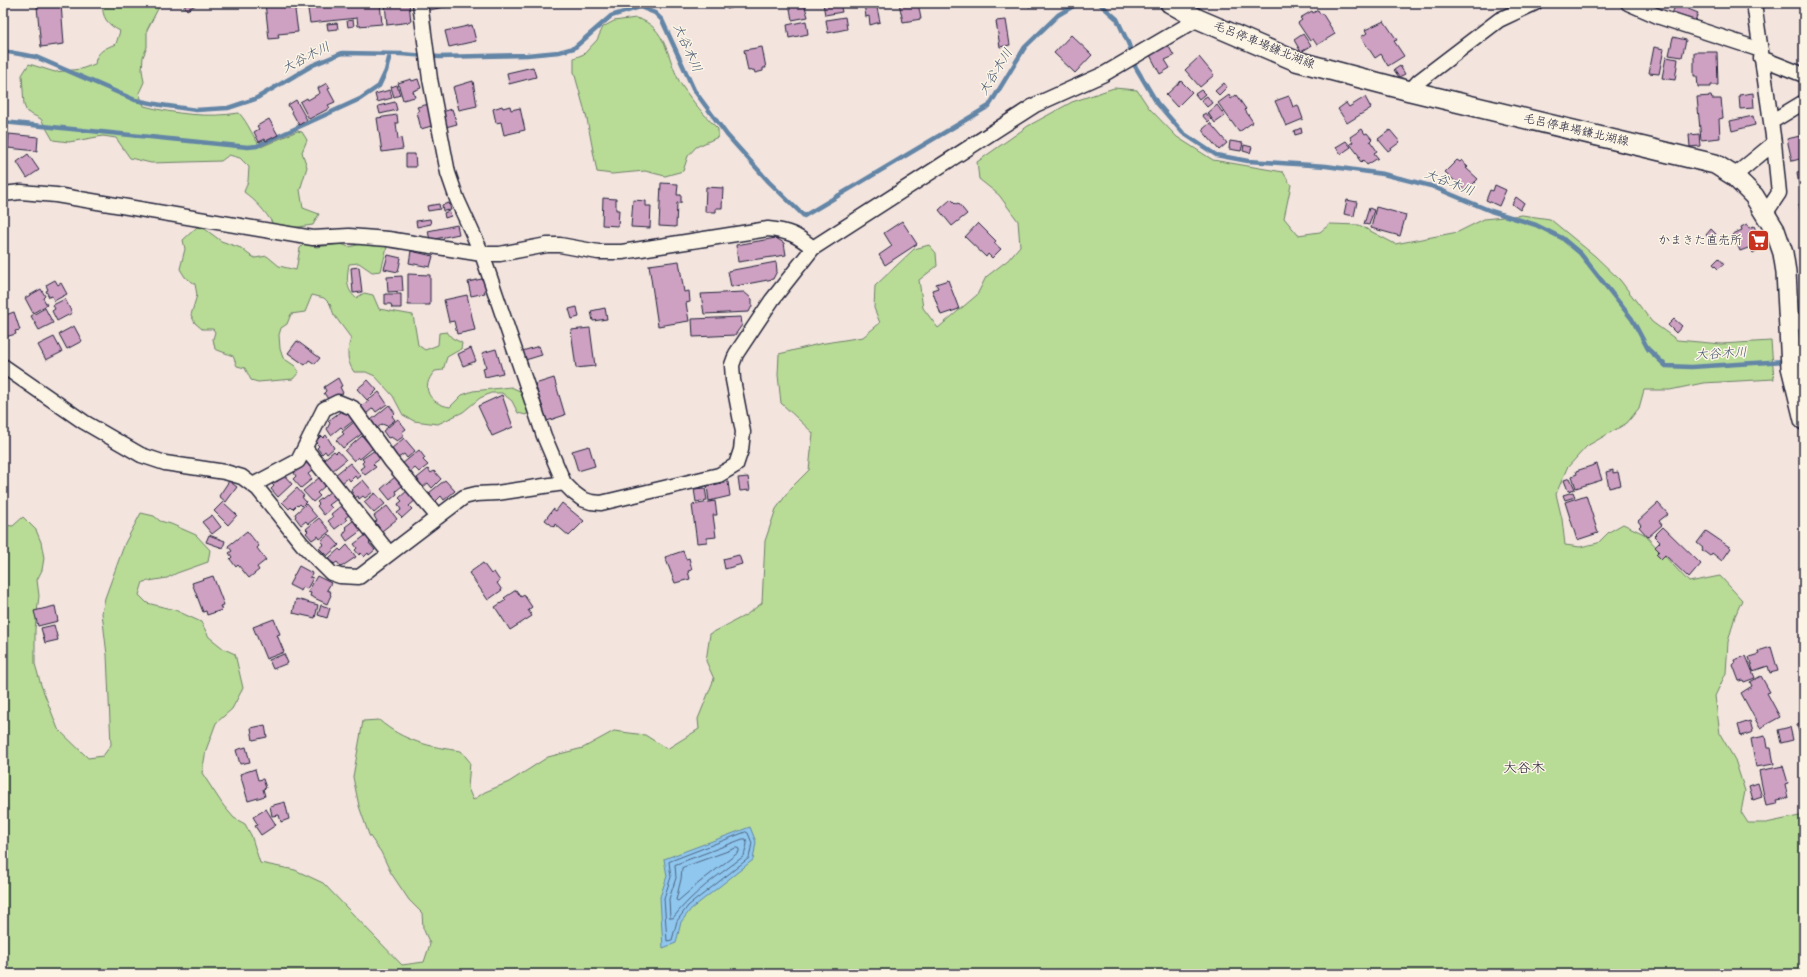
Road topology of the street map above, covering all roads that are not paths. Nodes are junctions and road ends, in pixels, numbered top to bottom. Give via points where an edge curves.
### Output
1 (420, 3) edge
2 (1170, 3) edge
3 (1535, 3) edge
4 (1628, 3) edge
5 (1754, 3) edge
6 (1198, 19) junction
7 (1761, 54) junction
8 (1804, 75) edge
9 (1410, 91) junction
10 (1804, 102) edge
11 (1771, 122) junction
12 (1774, 143) junction
13 (1734, 176) junction
14 (3, 194) edge
15 (1765, 214) junction
16 (813, 248) junction
17 (482, 254) junction
18 (1796, 322) edge
19 (3, 366) edge
20 (1804, 420) edge
21 (306, 448) junction
22 (564, 483) junction
23 (253, 485) junction
24 (438, 517) junction
25 (389, 553) junction

1 - 17 street via 428,66 448,173
2 - 6 main road, 毛呂停車場鎌北湖線
3 - 9 street via 1499,20
4 - 7 street
5 - 7 street
6 - 9 main road, 毛呂停車場鎌北湖線 via 1296,61
6 - 16 street via 1104,74 1035,105
7 - 8 street
7 - 11 street
9 - 13 main road, 毛呂停車場鎌北湖線 via 1709,162
10 - 11 street
11 - 12 street
12 - 13 street
12 - 15 street via 1779,193
13 - 15 main road, 毛呂停車場鎌北湖線 via 1754,196
14 - 17 street via 49,194 312,238 349,236 388,239
15 - 18 main road, 毛呂停車場鎌北湖線 via 1775,230 1783,253
16 - 17 street via 798,236 786,231 768,229 622,252 598,252 547,245 500,254
16 - 22 street via 772,300 736,354 732,365 743,432 736,465 719,476 601,503 582,499
17 - 22 street via 544,436
18 - 20 main road, 毛呂停車場鎌北湖線 via 1790,359
19 - 23 street via 84,422 141,455 165,463 225,472 242,477
21 - 23 street via 298,461
21 - 24 street via 324,409 338,402 353,408 391,461
21 - 25 street
22 - 24 street via 464,497
23 - 25 street via 302,544 331,573 359,577
24 - 25 street

